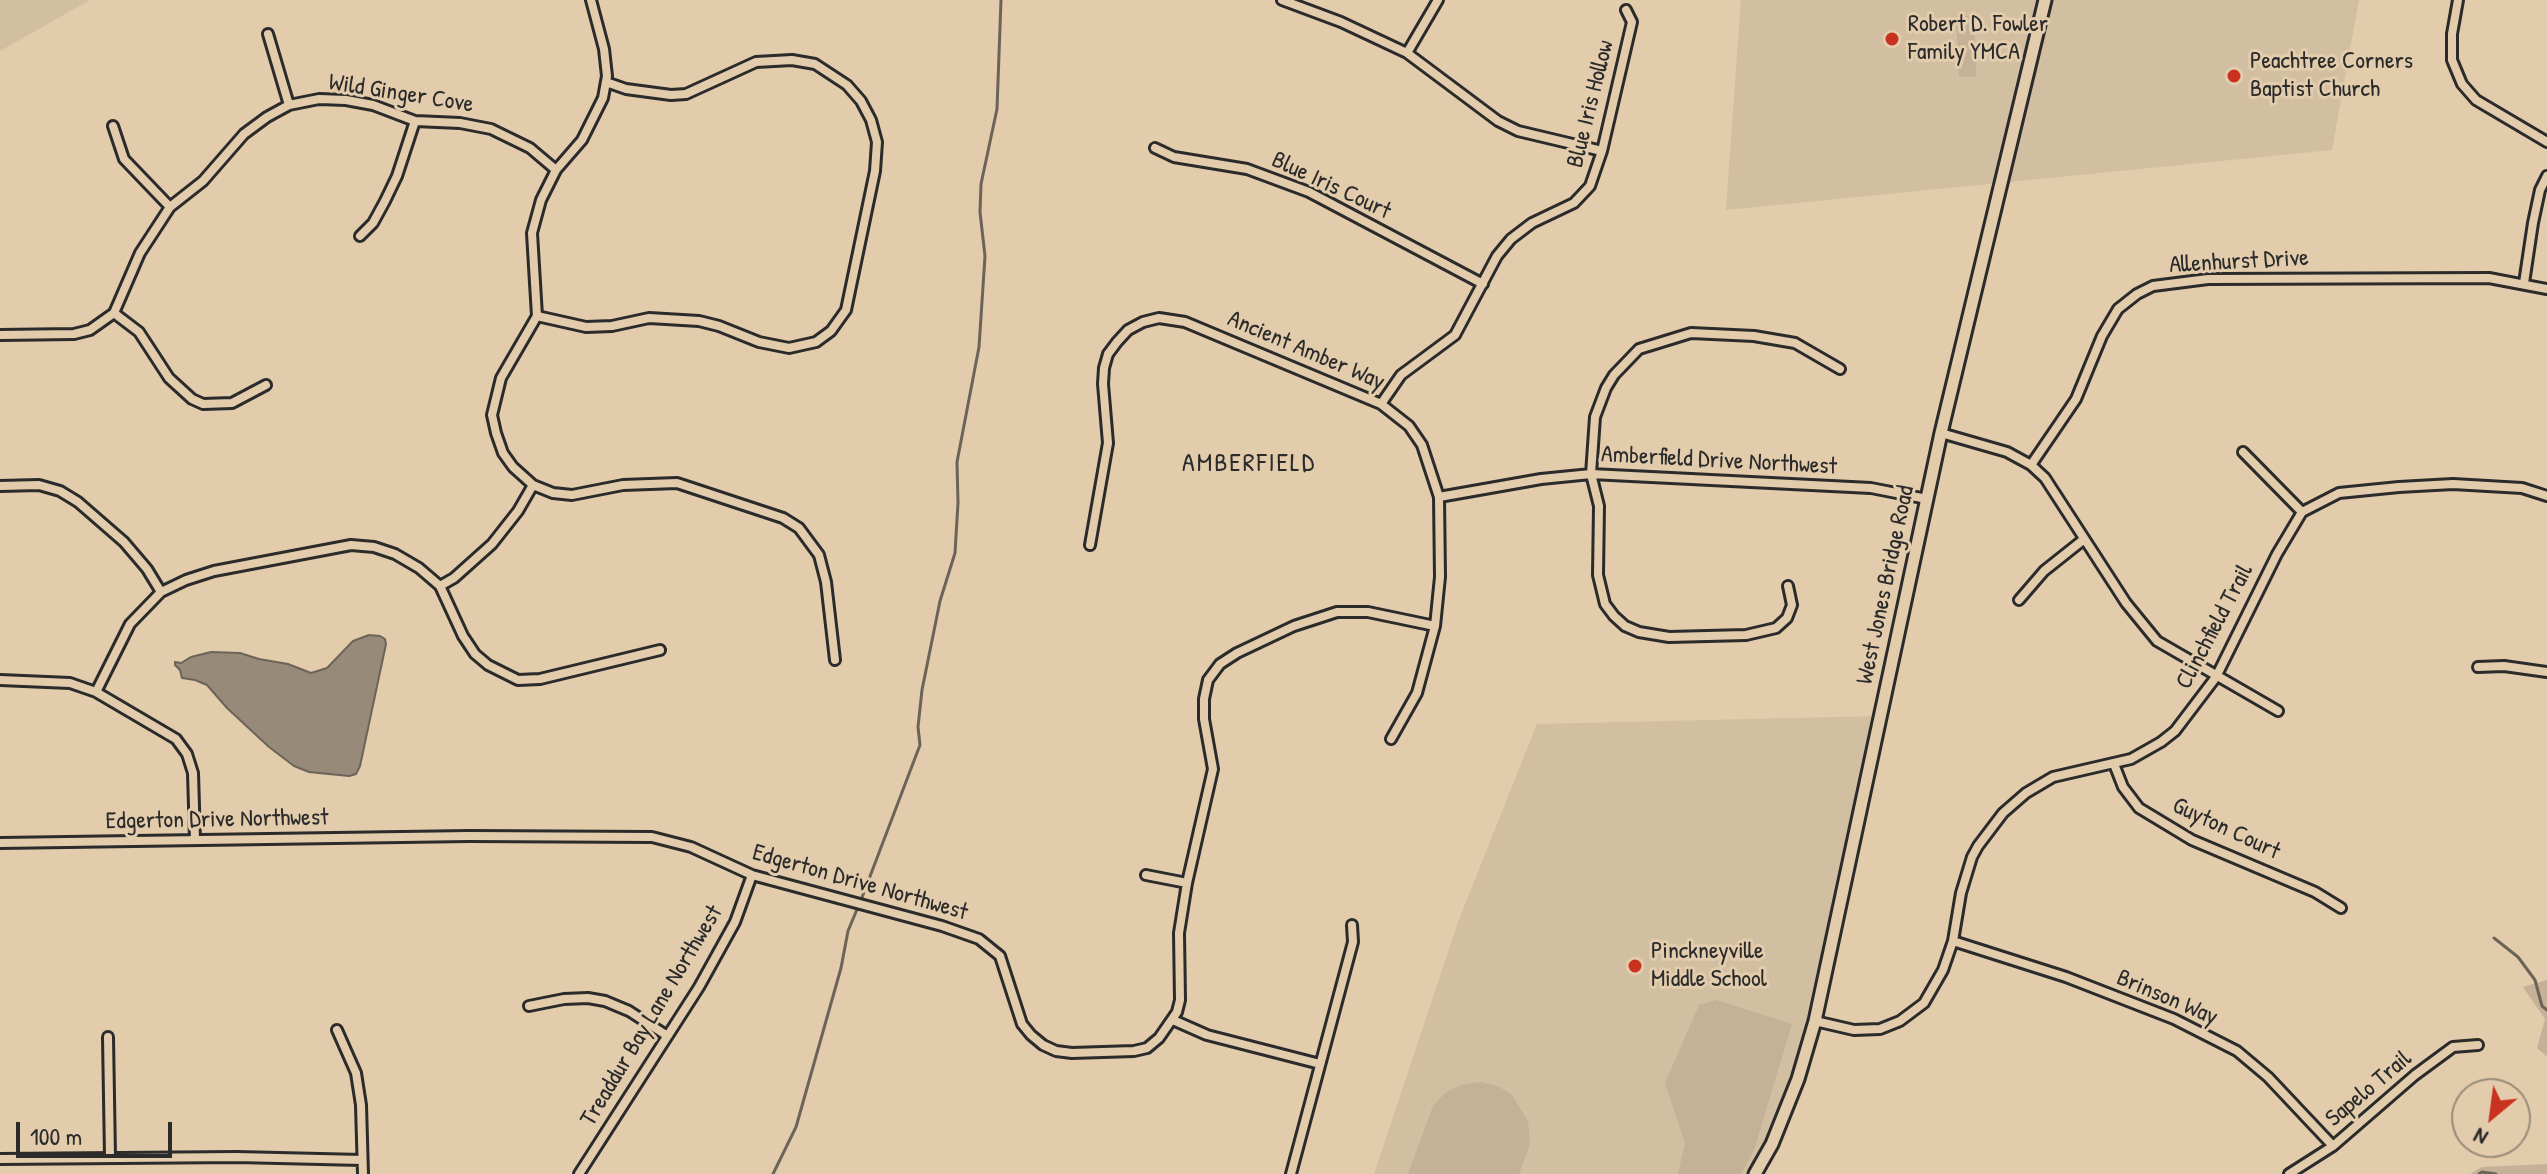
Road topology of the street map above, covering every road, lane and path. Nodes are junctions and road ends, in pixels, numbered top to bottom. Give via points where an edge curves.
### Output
1 (591, 0) edge
2 (1282, 0) edge
3 (1438, 0) edge
4 (2045, 0) edge
5 (2458, 0) edge
6 (1626, 10) dead end
7 (268, 34) dead end
8 (1407, 53) junction
9 (606, 82) junction
10 (289, 105) junction
11 (415, 121) junction
12 (113, 126) dead end
13 (2547, 142) edge
14 (1155, 148) dead end
15 (1602, 151) junction
16 (556, 170) junction
17 (2547, 176) edge
18 (170, 207) junction
19 (360, 236) dead end
20 (2524, 283) junction
21 (1483, 284) junction
22 (2547, 289) edge
23 (114, 313) junction
24 (537, 316) junction
25 (0, 335) edge
26 (1840, 369) dead end
27 (266, 385) dead end
28 (1381, 404) junction
29 (1941, 433) junction
30 (2243, 452) dead end
31 (2031, 465) junction
32 (1591, 474) junction
33 (533, 485) junction
34 (0, 486) edge
35 (2547, 496) edge
36 (1439, 497) junction
37 (1927, 499) junction
38 (2302, 512) junction
39 (2083, 540) junction
40 (1090, 545) dead end
41 (440, 586) junction
42 (1788, 586) dead end
43 (161, 592) junction
44 (2019, 600) dead end
45 (1435, 626) junction
46 (660, 650) dead end
47 (835, 660) dead end
48 (2478, 667) dead end
49 (2547, 672) edge
50 (2216, 677) junction
51 (0, 680) edge
52 (96, 692) junction
53 (2278, 711) dead end
54 (1391, 739) dead end
55 (2114, 764) junction
56 (195, 840) junction
57 (0, 843) edge
58 (752, 875) junction
59 (1146, 875) dead end
60 (1187, 883) junction
61 (2341, 908) dead end
62 (1352, 925) dead end
63 (1953, 941) junction
64 (529, 1006) dead end
65 (1173, 1020) junction
66 (1815, 1021) junction
67 (337, 1030) dead end
68 (666, 1035) junction
69 (108, 1037) dead end
70 (2478, 1045) dead end
71 (1320, 1064) junction
72 (2333, 1146) junction
73 (110, 1157) junction
74 (0, 1159) edge
75 (362, 1160) junction
76 (363, 1174) edge
77 (579, 1174) edge
78 (1291, 1174) edge
79 (1755, 1174) edge
80 (2289, 1174) edge

1 - 9 street
2 - 8 street
3 - 8 street
4 - 29 street, West Jones Bridge Road
5 - 13 street via 2452,60 2462,84 2476,100
6 - 15 street, Blue Iris Hollow via 1632,22
7 - 10 street
8 - 15 street via 1508,126
9 - 16 street via 593,121
9 - 24 street via 686,94 756,62 792,60 815,64 847,85 866,111 877,142 846,310 816,342 789,348 687,320 649,318 601,328
10 - 11 street, Wild Ginger Cove via 346,100
10 - 18 street, Wild Ginger Cove via 244,134 203,181
11 - 16 street, Wild Ginger Cove via 491,129 521,142
11 - 19 street via 385,201
12 - 18 street via 124,159
14 - 21 street, Blue Iris Court via 1174,157 1247,169 1309,192
15 - 21 street, Blue Iris Hollow via 1590,186 1574,203 1511,239
16 - 24 street via 532,233
17 - 20 street
18 - 23 street, Wild Ginger Cove via 140,253
20 - 22 street, Allenhurst Drive
20 - 31 street, Allenhurst Drive via 2489,278 2293,278 2153,286 2118,309 2076,399
21 - 28 street, Blue Iris Hollow via 1455,335 1401,375
23 - 25 street via 74,334
23 - 27 street via 139,332 169,378 192,399 232,403
24 - 33 street via 501,378 492,415 503,453
26 - 32 street via 1795,343 1754,336 1691,333 1639,349 1614,375 1599,402
28 - 36 street, Ancient Amber Way via 1409,426 1422,445
28 - 40 street, Ancient Amber Way via 1185,322 1143,322 1117,342 1104,368 1108,443
29 - 31 street via 2007,452
29 - 37 street, West Jones Bridge Road
30 - 38 street
31 - 39 street via 2061,501
32 - 36 street, Amberfield Drive Northwest
32 - 37 street, Amberfield Drive Northwest via 1871,488
32 - 42 street via 1599,506 1598,575 1605,604 1625,626 1700,638 1776,628 1792,605
33 - 41 street via 492,544
33 - 47 street via 572,495 623,485 677,483 783,518 799,528 819,555
34 - 43 street via 39,485 78,502 124,542
35 - 38 street via 2522,488 2399,487 2339,493
36 - 45 street, Ancient Amber Way
37 - 66 street, West Jones Bridge Road
38 - 50 street, Clinchfield Trail
39 - 44 street via 2044,571
39 - 50 street via 2157,641
41 - 43 street via 395,554 351,545 214,571
41 - 46 street via 475,654 518,680
43 - 52 street via 130,624
45 - 54 street, Ancient Amber Way via 1417,693
45 - 60 street via 1353,611 1322,616 1220,664 1208,680 1204,699 1213,769
48 - 49 street
50 - 53 street
50 - 55 street, Clinchfield Trail via 2175,731
51 - 52 street via 70,683
52 - 56 street via 176,739 187,754 193,773
55 - 61 street, Guyton Court via 2139,808 2192,840
55 - 63 street, Clinchfield Trail via 2053,777 2003,813 1972,857
56 - 57 street, Edgerton Drive Northwest
56 - 58 street, Edgerton Drive Northwest via 652,837 691,847
58 - 65 street, Edgerton Drive Northwest via 979,939 1000,956 1022,1024 1056,1051 1147,1048
58 - 68 street, Treaddur Bay Lane Northwest via 735,922
59 - 60 street
60 - 65 street via 1179,933 1180,1000
62 - 71 street via 1353,942
63 - 66 street, Clinchfield Trail via 1932,991 1900,1021 1880,1029 1854,1030
63 - 72 street, Brinson Way via 2066,977 2174,1019 2237,1051
64 - 68 street via 564,999 605,1001
65 - 71 street via 1207,1035
66 - 79 street, West Jones Bridge Road via 1793,1092
67 - 75 street via 356,1073
68 - 77 street, Treaddur Bay Lane Northwest
69 - 73 street
70 - 72 street, Sapelo Trail via 2453,1047
71 - 78 street
72 - 80 street, Sapelo Trail
73 - 74 street
73 - 75 street
75 - 76 street

